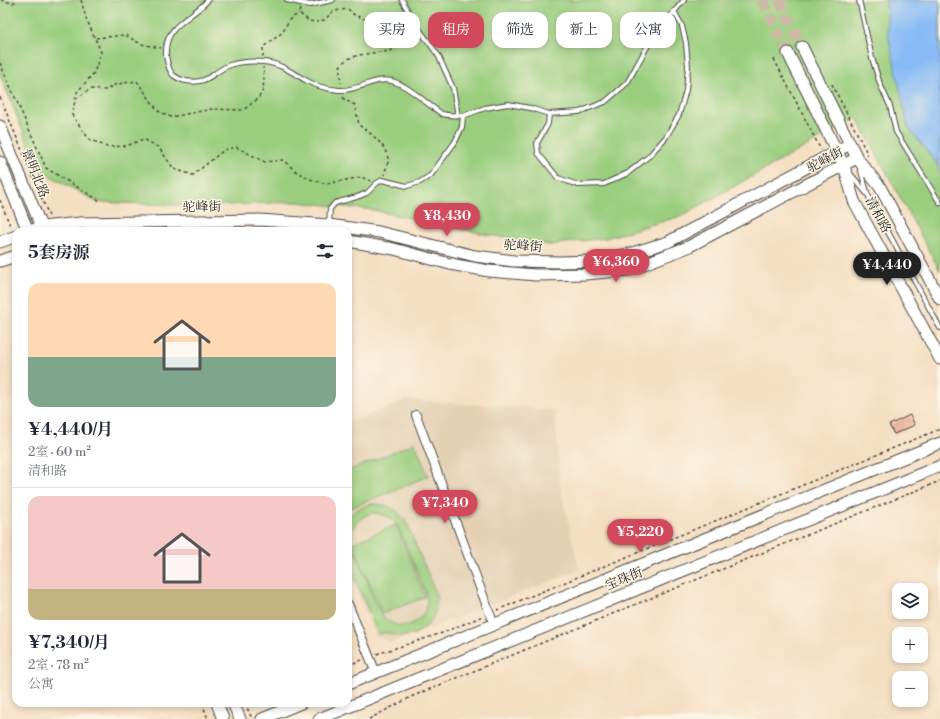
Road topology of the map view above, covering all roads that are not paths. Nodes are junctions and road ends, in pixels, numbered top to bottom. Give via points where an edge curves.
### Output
1 (208, 0) edge
2 (287, 0) edge
3 (333, 0) edge
4 (402, 0) edge
5 (859, 0) edge
6 (683, 1) edge
7 (674, 11) junction
8 (802, 47) tunnel mouth
9 (788, 53) tunnel mouth
10 (549, 114) junction
11 (458, 116) junction
12 (463, 116) junction
13 (0, 126) edge
14 (850, 144) junction
15 (837, 151) junction
16 (857, 158) junction
17 (0, 162) edge
18 (844, 166) junction
19 (868, 195) junction
20 (940, 203) edge
21 (329, 225) junction
22 (26, 227) edge
23 (46, 227) edge
24 (53, 227) edge
25 (343, 227) edge
26 (352, 228) edge
27 (12, 237) edge
28 (0, 242) edge
29 (352, 242) edge
30 (12, 257) edge
31 (0, 261) edge
32 (940, 299) edge
33 (940, 328) edge
34 (940, 359) edge
35 (416, 415) dead end
36 (940, 443) edge
37 (940, 466) edge
38 (352, 614) edge
39 (494, 625) junction
40 (376, 673) junction
41 (352, 682) edge
42 (352, 706) edge
43 (219, 707) edge
44 (235, 707) edge
45 (291, 707) edge
46 (348, 707) edge
47 (224, 719) edge
48 (240, 719) edge
49 (262, 719) edge
50 (319, 719) edge

1 - 11 lane via 178,24 169,36 167,62 172,74 180,80 194,82 207,79 229,66 244,62 263,62 276,64 308,82 326,88 341,90 380,80 394,82 408,88 442,114
2 - 3 lane via 310,5
4 - 11 lane via 414,22 438,55 453,88
5 - 20 lane via 872,58 890,106 896,132
6 - 7 lane
7 - 10 lane via 652,38 622,88 604,102 579,112
7 - 10 lane via 682,26 686,43 686,90 679,115 666,137 649,156 628,173 604,184 578,185 558,178 538,153 537,143 548,124
8 - 14 main road, 清和路
9 - 15 main road, 清和路
10 - 12 lane via 508,104 485,108
11 - 12 lane
12 - 21 lane via 462,127 455,142 431,175 407,186 382,180 362,195 334,203 330,209
13 - 23 main road, 景明北路
14 - 15 main road, 驼峰街
14 - 16 main road, 清和路
15 - 18 main road, 清和路
15 - 26 main road, 驼峰街 via 668,242 629,254 591,261 514,261 476,256 379,232
16 - 18 main road, 驼峰街
16 - 19 lane, 清和路
16 - 32 main road, 清和路 via 880,187
17 - 22 main road
18 - 19 lane, 清和路
18 - 29 main road, 驼峰街 via 688,247 628,270 536,275 489,271
18 - 34 main road, 清和路 via 854,201
19 - 33 lane, 清和路
21 - 24 main road, 驼峰街 via 260,220 80,223
21 - 25 main road, 驼峰街
27 - 28 main road
30 - 31 main road
35 - 39 street
36 - 39 main road, 宝珠街
37 - 42 main road, 宝珠街
38 - 40 street
39 - 40 main road, 宝珠街
40 - 41 main road, 宝珠街
43 - 47 main road
44 - 48 main road
45 - 49 main road
46 - 50 main road, 宝珠街

